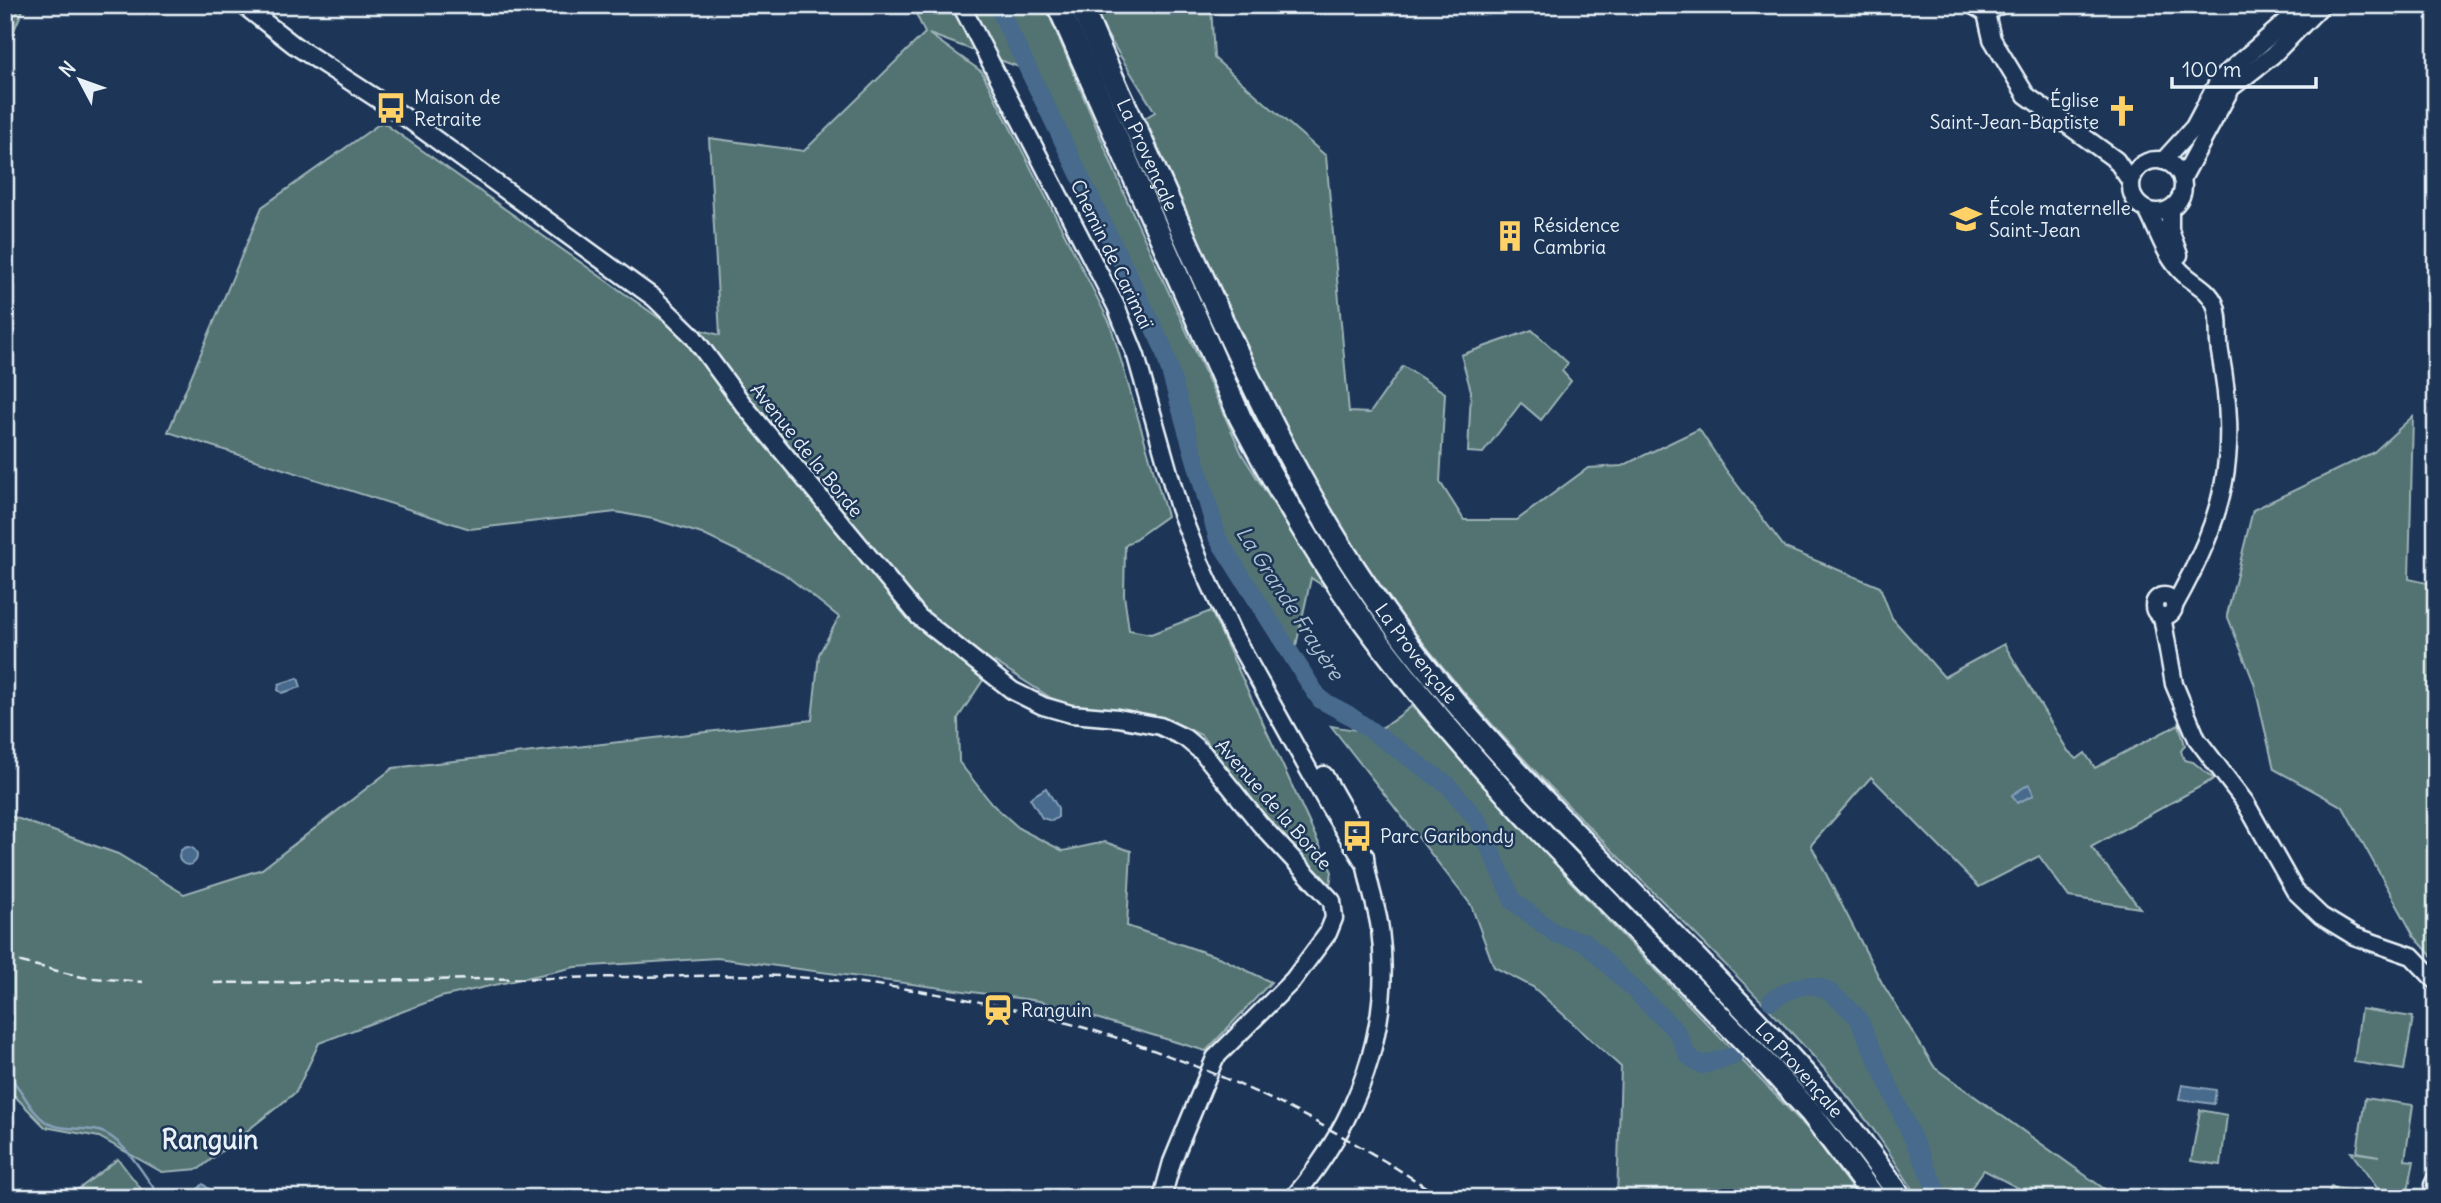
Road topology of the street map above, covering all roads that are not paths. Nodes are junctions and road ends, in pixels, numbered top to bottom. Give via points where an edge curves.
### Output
1 (243, 5) edge
2 (961, 5) edge
3 (1058, 5) edge
4 (1082, 5) edge
5 (2305, 5) edge
6 (2322, 5) edge
7 (1986, 8) edge
8 (2116, 160) junction
9 (2163, 161) junction
10 (2143, 164) junction
11 (2182, 179) junction
12 (2131, 182) junction
13 (2170, 209) junction
14 (2148, 212) junction
15 (2193, 278) junction
16 (2436, 981) edge
17 (2436, 1179) edge
18 (2435, 1195) edge
19 (1162, 1198) edge
20 (1293, 1198) edge
21 (1875, 1198) edge
22 (1901, 1198) edge

1 - 19 street, Avenue de la Borde via 654,298 692,335 777,447 919,617 1004,685 1043,706 1160,726 1185,738 1332,901 1334,918 1328,933 1293,980 1222,1049 1203,1082
2 - 20 street, Chemin de Carimaï via 1121,316 1183,520 1233,634 1365,864 1382,957 1374,1044 1349,1114 1320,1164
3 - 21 highway, La Provençale via 1240,417 1275,484 1339,585 1459,740 1811,1113
4 - 22 highway, La Provençale via 1262,408 1312,502 1388,618 1527,782 1808,1076
5 - 9 street via 2219,80 2194,127
6 - 11 street via 2273,55 2231,88
7 - 8 street via 1992,39 2025,95
8 - 10 street
8 - 12 street
9 - 10 street
9 - 11 street via 2175,167
10 - 12 street
11 - 13 street via 2181,196
12 - 14 street via 2132,197
13 - 14 street
13 - 15 street via 2174,243
14 - 15 street via 2168,256
15 - 16 street via 2216,307 2230,431 2221,500 2211,530 2169,607 2168,656 2180,702 2201,748 2245,802 2295,891 2321,916 2354,936 2412,956
17 - 18 street

